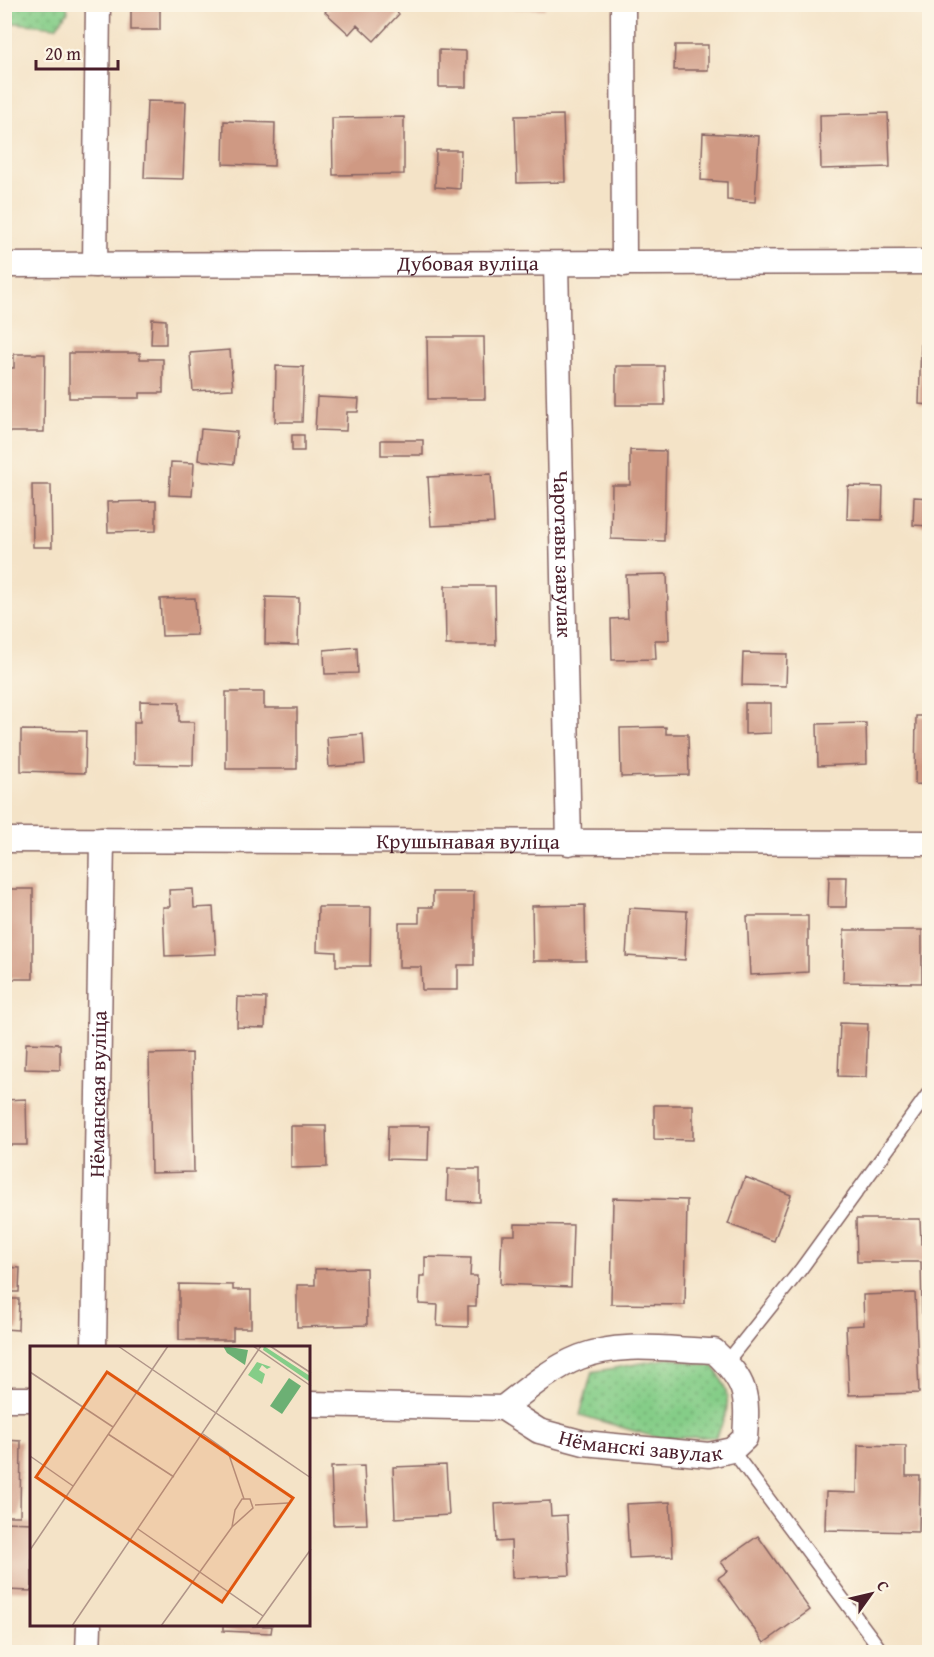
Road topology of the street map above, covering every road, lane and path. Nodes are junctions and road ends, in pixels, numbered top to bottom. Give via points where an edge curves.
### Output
1 (98, 4) edge
2 (622, 4) edge
3 (930, 262) edge
4 (556, 264) junction
5 (624, 264) junction
6 (4, 265) edge
7 (95, 265) junction
8 (4, 840) edge
9 (102, 840) junction
10 (569, 843) junction
11 (930, 843) edge
12 (930, 1091) edge
13 (94, 1346) edge
14 (726, 1363) junction
15 (4, 1399) edge
16 (30, 1399) edge
17 (310, 1404) edge
18 (503, 1408) junction
19 (732, 1450) junction
20 (89, 1627) edge
21 (878, 1646) dead end
22 (88, 1653) edge

1 - 7 street
2 - 5 street
3 - 5 street, Дубовая вуліца
4 - 5 street, Дубовая вуліца
4 - 7 street, Дубовая вуліца
4 - 10 street, Чаротавы завулак
6 - 7 street, Дубовая вуліца
8 - 9 street, Крушынавая вуліца
9 - 10 street, Крушынавая вуліца
9 - 13 street, Нёманская вуліца
10 - 11 street, Крушынавая вуліца
12 - 14 lane via 801,1269
14 - 18 street, Нёманскі завулак via 714,1351 619,1348 581,1357 543,1377
14 - 19 street, Нёманскі завулак via 737,1373 748,1403 745,1438
15 - 16 street
17 - 18 street
18 - 19 street, Нёманскі завулак via 539,1431 584,1443 709,1455
19 - 21 lane
20 - 22 street

